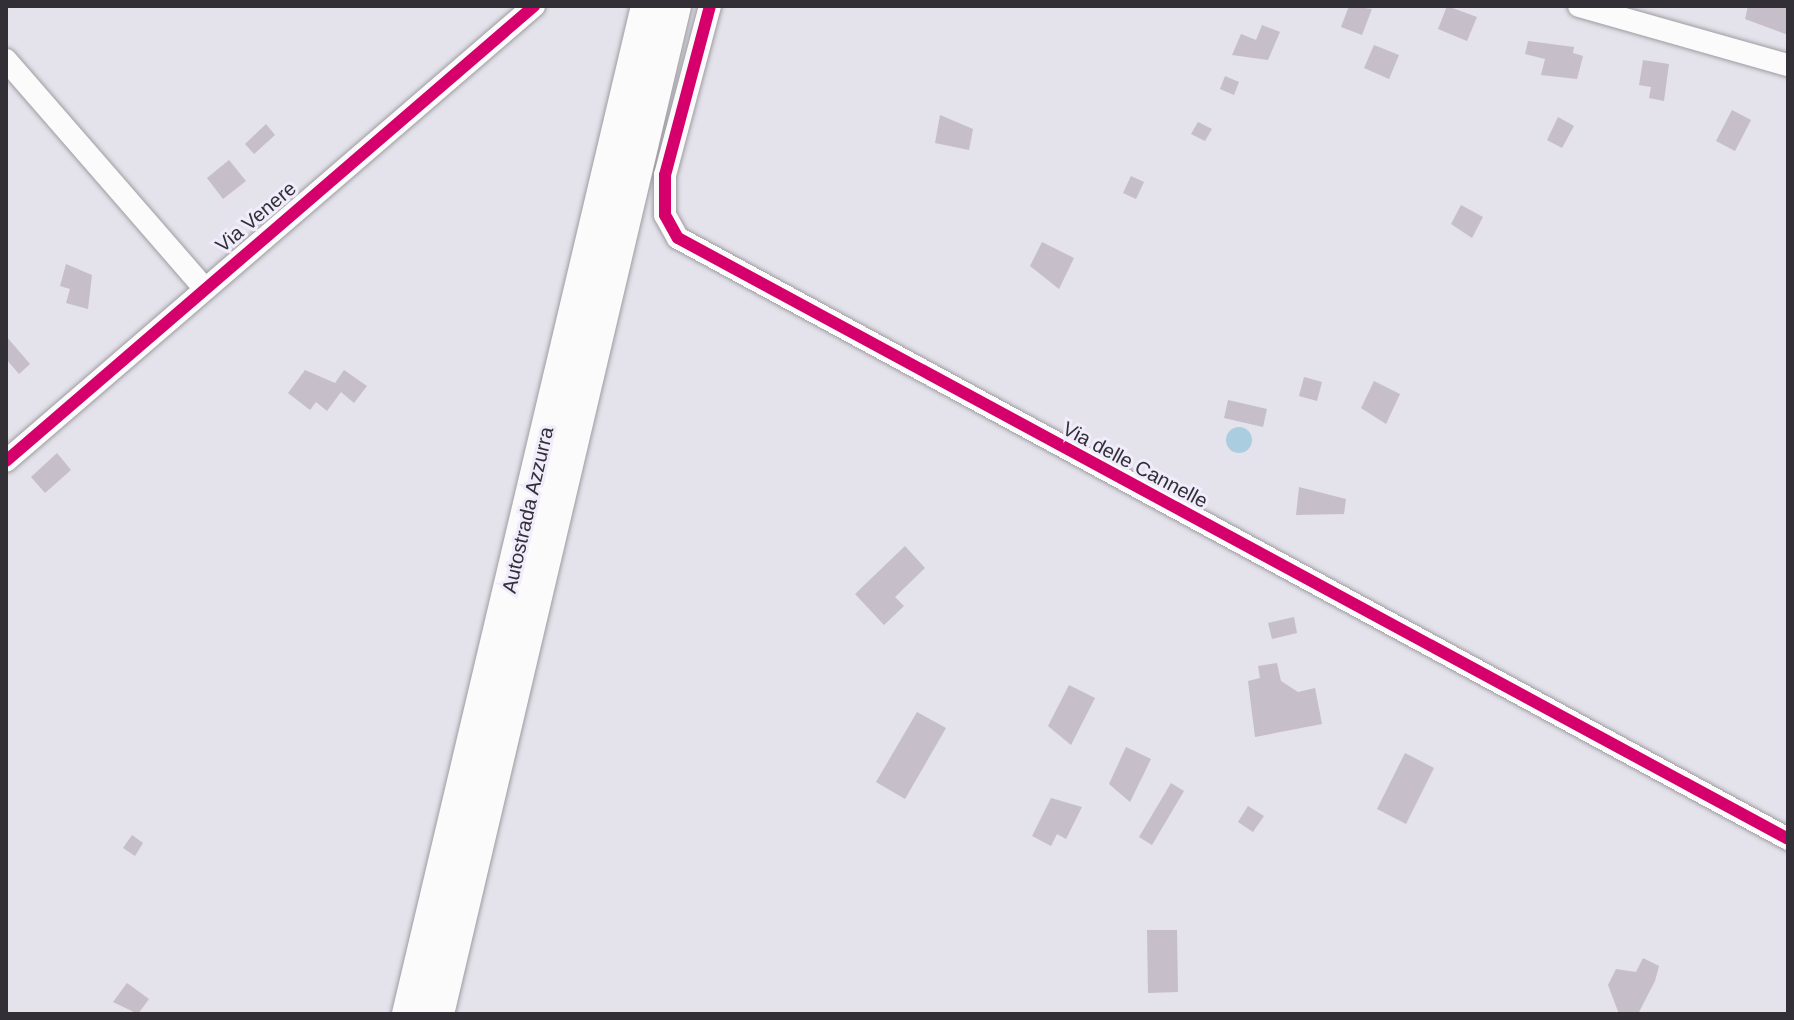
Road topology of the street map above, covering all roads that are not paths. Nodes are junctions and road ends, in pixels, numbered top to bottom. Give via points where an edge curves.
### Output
1 (534, 6) edge
2 (647, 6) edge
3 (675, 6) edge
4 (710, 6) edge
5 (1579, 6) edge
6 (1616, 11) edge
7 (6, 60) edge
8 (1788, 65) edge
9 (203, 287) junction
10 (6, 461) edge
11 (1788, 839) edge
12 (408, 1014) edge
13 (438, 1014) edge

1 - 9 street, Via Venere
2 - 12 highway, Autostrada Azzurra
3 - 13 highway, Autostrada Azzurra
4 - 11 street, Via delle Cannelle via 665,175 665,215 678,238
5 - 6 street
6 - 8 street
7 - 9 street
9 - 10 street, Via Venere

